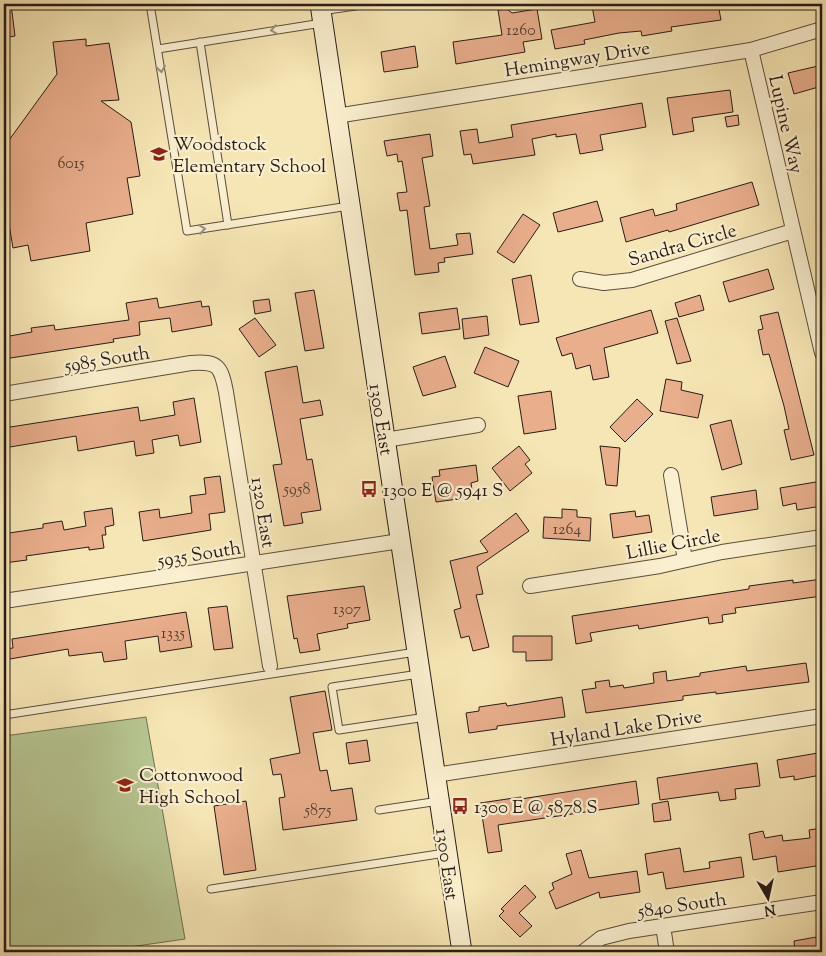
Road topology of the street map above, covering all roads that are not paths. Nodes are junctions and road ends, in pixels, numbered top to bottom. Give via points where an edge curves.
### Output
1 (150, 4) edge
2 (369, 4) edge
3 (321, 13) edge
4 (822, 29) edge
5 (200, 42) junction
6 (158, 48) junction
7 (751, 50) junction
8 (336, 116) junction
9 (350, 206) junction
10 (228, 224) junction
11 (792, 231) junction
12 (580, 279) dead end
13 (822, 353) edge
14 (216, 365) joint
15 (4, 394) edge
16 (478, 425) dead end
17 (385, 440) junction
18 (671, 475) dead end
19 (822, 537) edge
20 (400, 541) junction
21 (685, 560) junction
22 (254, 564) junction
23 (530, 586) dead end
24 (4, 602) edge
25 (417, 652) junction
26 (270, 666) dead end
27 (420, 674) junction
28 (4, 715) edge
29 (822, 716) edge
30 (426, 717) junction
31 (435, 775) junction
32 (439, 801) junction
33 (379, 810) dead end
34 (447, 853) junction
35 (211, 889) dead end
36 (822, 902) edge
37 (663, 926) junction
38 (462, 952) edge
39 (583, 952) edge
40 (667, 952) edge

1 - 6 lane
2 - 3 lane
3 -> 5 lane
3 - 8 main road, 1300 East
4 - 7 street, Hemingway Drive
5 - 6 lane
5 - 10 lane
6 -> 10 lane via 187,231
7 - 8 street, Hemingway Drive
7 - 11 street, Lupine Way
8 - 9 main road, 1300 East
9 - 10 lane
9 - 17 main road, 1300 East
11 - 12 street, Sandra Circle via 632,280 604,283
11 - 13 street, Lupine Way
14 - 15 street, 5985 South via 191,363
14 - 22 street, 1320 East via 222,372 226,392
16 - 17 street
17 - 20 main road, 1300 East
18 - 21 street
19 - 21 street, Lillie Circle
20 - 22 street, 5935 South
20 - 25 main road, 1300 East
21 - 23 street, Lillie Circle
22 - 24 street, 5935 South
22 - 26 street, 1320 East
25 - 27 main road, 1300 East
25 - 28 lane
27 - 30 main road, 1300 East
27 - 30 lane via 332,687 339,730
29 - 31 street, Hyland Lake Drive
30 - 31 main road, 1300 East
31 - 32 main road, 1300 East
32 - 33 lane
32 - 34 main road, 1300 East
34 - 35 lane
34 - 38 main road, 1300 East
36 - 37 street, 5840 South
37 - 39 street, 5840 South via 600,938
37 - 40 street

